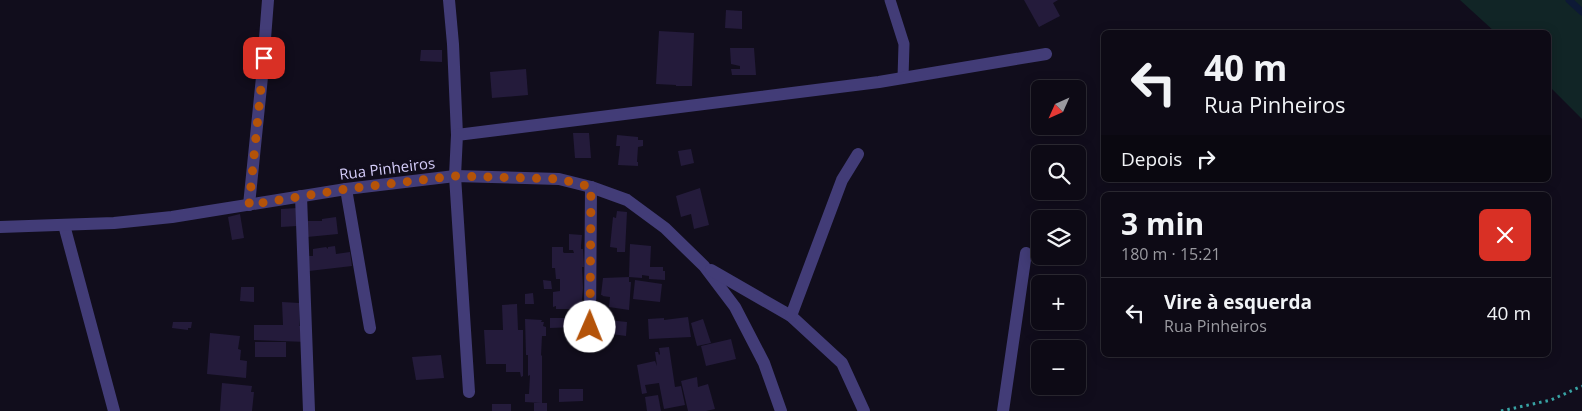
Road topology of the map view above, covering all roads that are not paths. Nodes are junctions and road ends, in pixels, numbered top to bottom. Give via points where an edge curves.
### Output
1 (268, 0) edge
2 (449, 0) edge
3 (890, 0) edge
4 (1046, 54) dead end
5 (903, 78) junction
6 (457, 135) junction
7 (858, 154) dead end
8 (455, 176) junction
9 (591, 187) junction
10 (346, 189) junction
11 (301, 196) junction
12 (249, 205) junction
13 (64, 225) junction
14 (0, 227) edge
15 (1026, 253) dead end
16 (704, 266) junction
17 (791, 316) junction
18 (590, 327) dead end
19 (370, 328) dead end
20 (469, 392) dead end
21 (114, 411) edge
22 (309, 411) edge
23 (781, 411) edge
24 (864, 411) edge
25 (1003, 411) edge

1 - 12 street
2 - 6 street
3 - 5 lane via 904,44
4 - 5 street
5 - 6 street
6 - 8 street
7 - 17 street via 842,180
8 - 9 street, Rua Pinheiros via 560,179
8 - 10 street, Rua Pinheiros
8 - 20 street
9 - 16 street, Rua Pinheiros via 627,200 665,228
9 - 18 street
10 - 11 street, Rua Pinheiros
10 - 19 street
11 - 12 street, Rua Pinheiros
11 - 22 street
12 - 13 street, Rua Pinheiros via 172,217
13 - 14 street, Rua Pinheiros
13 - 21 street
15 - 25 street
16 - 17 street
16 - 23 street, Rua Pinheiros via 735,306 764,362
17 - 24 street via 842,363

